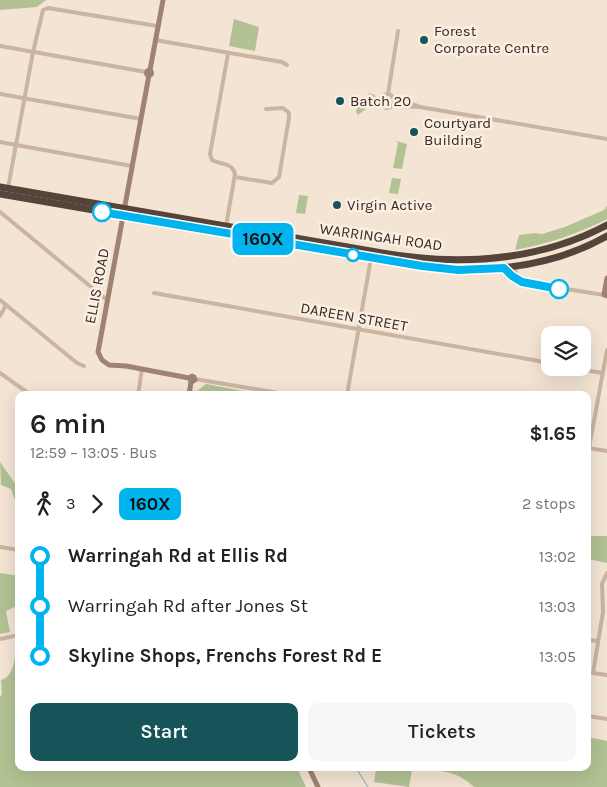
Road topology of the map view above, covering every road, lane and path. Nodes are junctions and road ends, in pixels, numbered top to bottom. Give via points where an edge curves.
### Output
1 (162, 0) edge
2 (157, 26) junction
3 (398, 31) dead end
4 (155, 40) junction
5 (0, 46) edge
6 (33, 52) junction
7 (228, 54) junction
8 (287, 65) dead end
9 (149, 72) junction
10 (0, 94) edge
11 (388, 94) junction
12 (24, 99) junction
13 (394, 99) junction
14 (392, 106) junction
15 (420, 107) junction
16 (266, 109) dead end
17 (141, 119) junction
18 (607, 139) edge
19 (0, 142) edge
20 (16, 145) junction
21 (132, 166) junction
22 (235, 177) junction
23 (0, 187) edge
24 (8, 188) junction
25 (0, 194) edge
26 (0, 212) edge
27 (124, 212) junction
28 (607, 225) edge
29 (226, 226) junction
30 (607, 236) edge
31 (371, 258) junction
32 (514, 266) junction
33 (504, 268) junction
34 (607, 278) edge
35 (518, 280) junction
36 (154, 293) dead end
37 (605, 295) edge
38 (0, 300) edge
39 (107, 300) junction
40 (6, 305) junction
41 (0, 316) edge
42 (358, 329) junction
43 (607, 350) edge
44 (541, 362) edge
45 (84, 366) dead end
46 (142, 369) junction
47 (591, 371) edge
48 (0, 373) edge
49 (603, 373) junction
50 (192, 380) junction
51 (23, 391) edge
52 (139, 391) edge
53 (190, 391) edge
54 (265, 391) edge
55 (348, 391) edge
56 (591, 433) edge
57 (591, 448) edge
58 (607, 451) edge
59 (0, 546) edge
60 (15, 549) edge
61 (607, 573) edge
62 (15, 636) edge
63 (0, 639) edge
64 (591, 640) edge
65 (598, 641) junction
66 (607, 675) edge
67 (591, 716) edge
68 (607, 719) edge
69 (310, 771) edge
70 (318, 787) edge

1 - 2 street, ELLIS ROAD
2 - 4 street, ELLIS ROAD
2 - 6 street via 48,8 43,10
3 - 11 street
4 - 7 street
4 - 9 street, ELLIS ROAD
5 - 6 street
6 - 9 street
6 - 12 street
7 - 8 street
7 - 22 street via 210,154 215,162 230,165
9 - 17 street, ELLIS ROAD
10 - 12 street
11 - 13 street
11 - 14 street via 381,96 380,104 384,108
12 - 17 street
12 - 20 street
13 - 14 street
13 - 15 street
14 - 15 street
15 - 18 street
16 - 22 street via 283,108 289,113 279,177 272,183
17 - 21 street, ELLIS ROAD
19 - 20 street
20 - 21 street
20 - 24 street
21 - 27 street, ELLIS ROAD
22 - 29 street
23 - 24 highway, WARRINGAH ROAD
24 - 27 highway, WARRINGAH ROAD
25 - 27 highway, WARRINGAH ROAD
26 - 39 street
27 - 29 highway, WARRINGAH ROAD
27 - 31 highway, WARRINGAH ROAD
27 - 39 street, ELLIS ROAD
28 - 29 highway, WARRINGAH ROAD via 538,251 458,261 398,256
30 - 32 highway, WARRINGAH ROAD via 564,254
31 - 33 highway, WARRINGAH ROAD via 446,269
31 - 42 street
32 - 33 highway, WARRINGAH ROAD
32 - 35 street
33 - 35 street
34 - 37 street
35 - 37 street
36 - 42 street, DAREEN STREET
38 - 40 street
39 - 46 street, ELLIS ROAD via 98,352 102,360 109,365
40 - 41 street
40 - 45 street
42 - 44 street, DAREEN STREET
42 - 55 street
43 - 49 street
46 - 50 street
46 - 52 street
47 - 49 street
48 - 51 street
49 - 56 street
50 - 53 street
50 - 54 street
57 - 58 street
59 - 60 street
61 - 65 street via 602,588 603,612
62 - 63 street
64 - 65 street
65 - 66 street via 593,673
67 - 68 street
69 - 70 street

